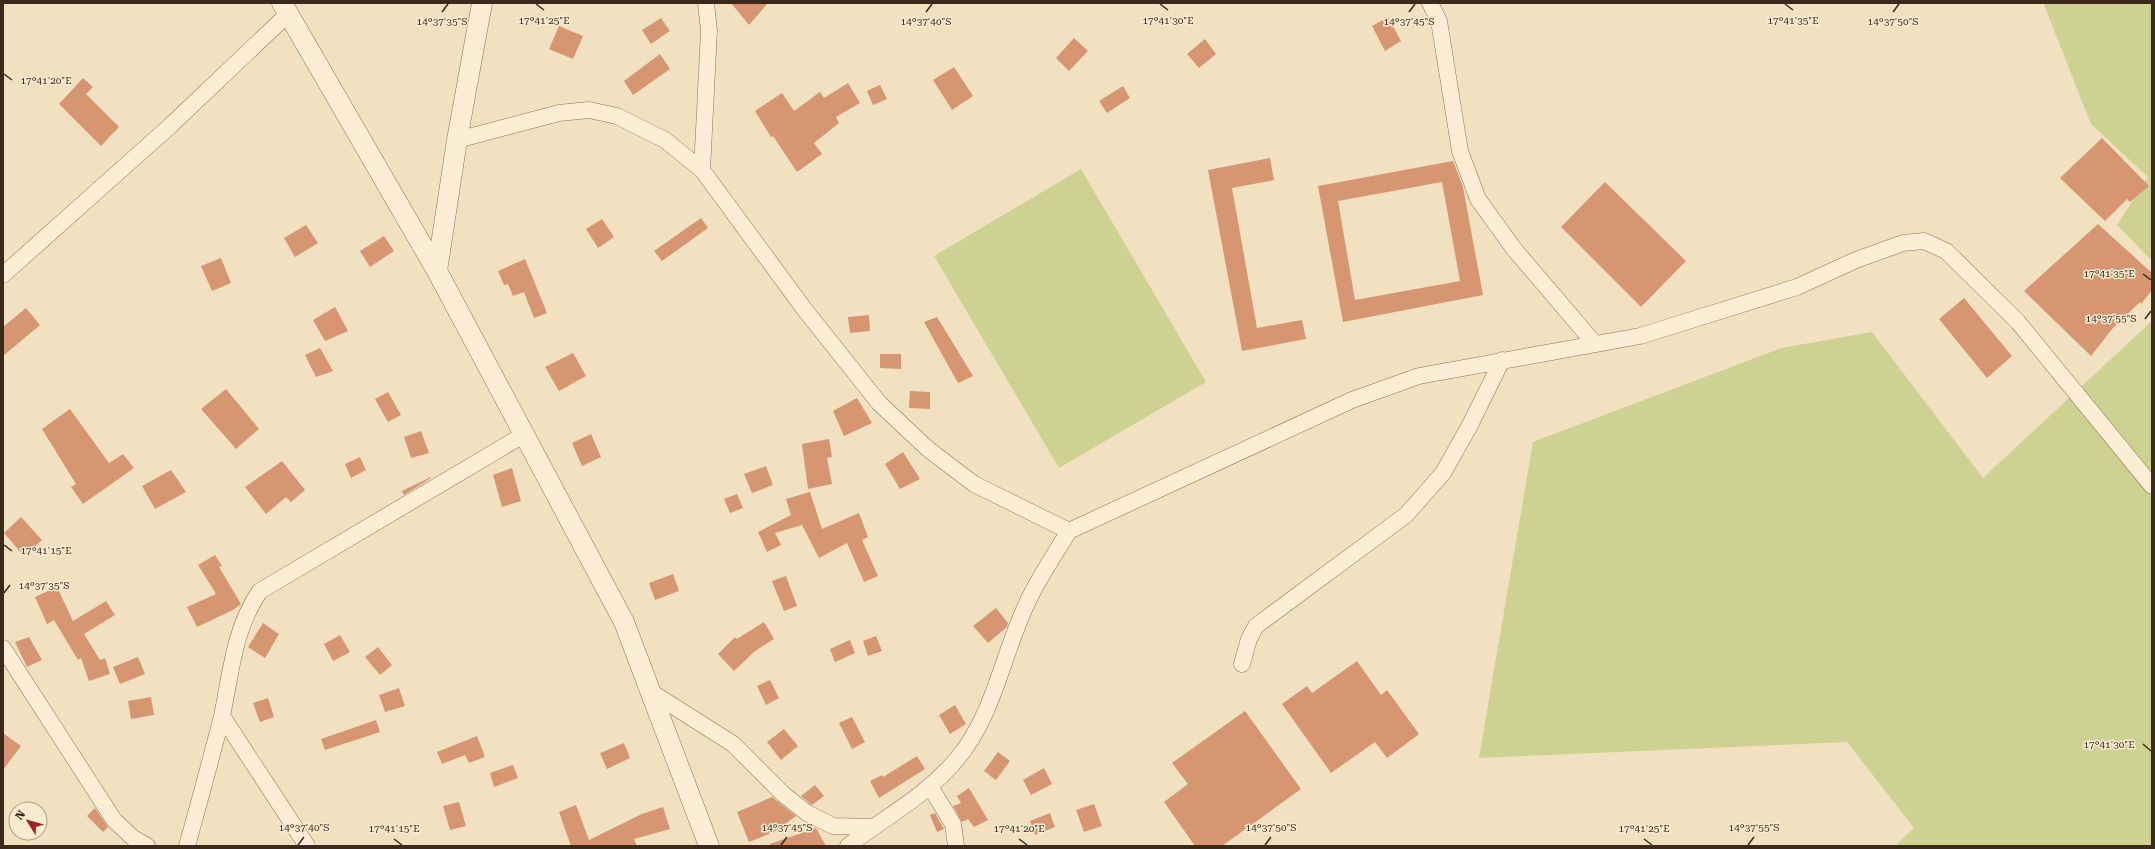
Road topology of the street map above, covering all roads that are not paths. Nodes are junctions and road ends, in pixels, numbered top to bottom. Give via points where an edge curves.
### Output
1 (482, 3) edge
2 (706, 3) edge
3 (1430, 3) edge
4 (285, 9) edge
5 (457, 140) junction
6 (702, 170) junction
7 (437, 271) junction
8 (3, 274) edge
9 (1595, 344) junction
10 (1502, 360) junction
11 (525, 434) junction
12 (2152, 486) edge
13 (1069, 532) junction
14 (3, 648) edge
15 (1242, 664) dead end
16 (651, 692) junction
17 (222, 716) junction
18 (931, 788) junction
19 (833, 826) junction
20 (872, 827) junction
21 (147, 846) edge
22 (188, 846) edge
23 (307, 846) edge
24 (709, 846) edge
25 (841, 846) edge
26 (848, 846) edge
27 (956, 846) edge

1 - 5 street
2 - 6 street via 709,31
3 - 9 street via 1439,21 1460,152 1478,199 1514,249
4 - 7 street
4 - 8 street via 170,126
5 - 6 street via 559,113 589,110 617,116 665,140
5 - 7 street
6 - 13 street via 805,310 879,403 928,449 974,484
7 - 11 street
9 - 10 street
9 - 12 street via 1655,332 1798,287 1856,260 1903,243 1924,241 1946,251 2018,322
10 - 13 street via 1419,376 1352,400
10 - 15 street via 1443,473 1406,515 1256,626 1248,639
11 - 16 street via 624,622
11 - 17 street via 260,591 249,607 238,634
13 - 18 street via 1029,600 990,700 972,738
14 - 21 street via 114,820 133,838
16 - 19 street via 732,744 783,794 807,813
16 - 24 street
17 - 22 street
17 - 23 street
18 - 20 street
18 - 27 street via 953,824
19 - 20 street
19 - 25 street
20 - 26 street

